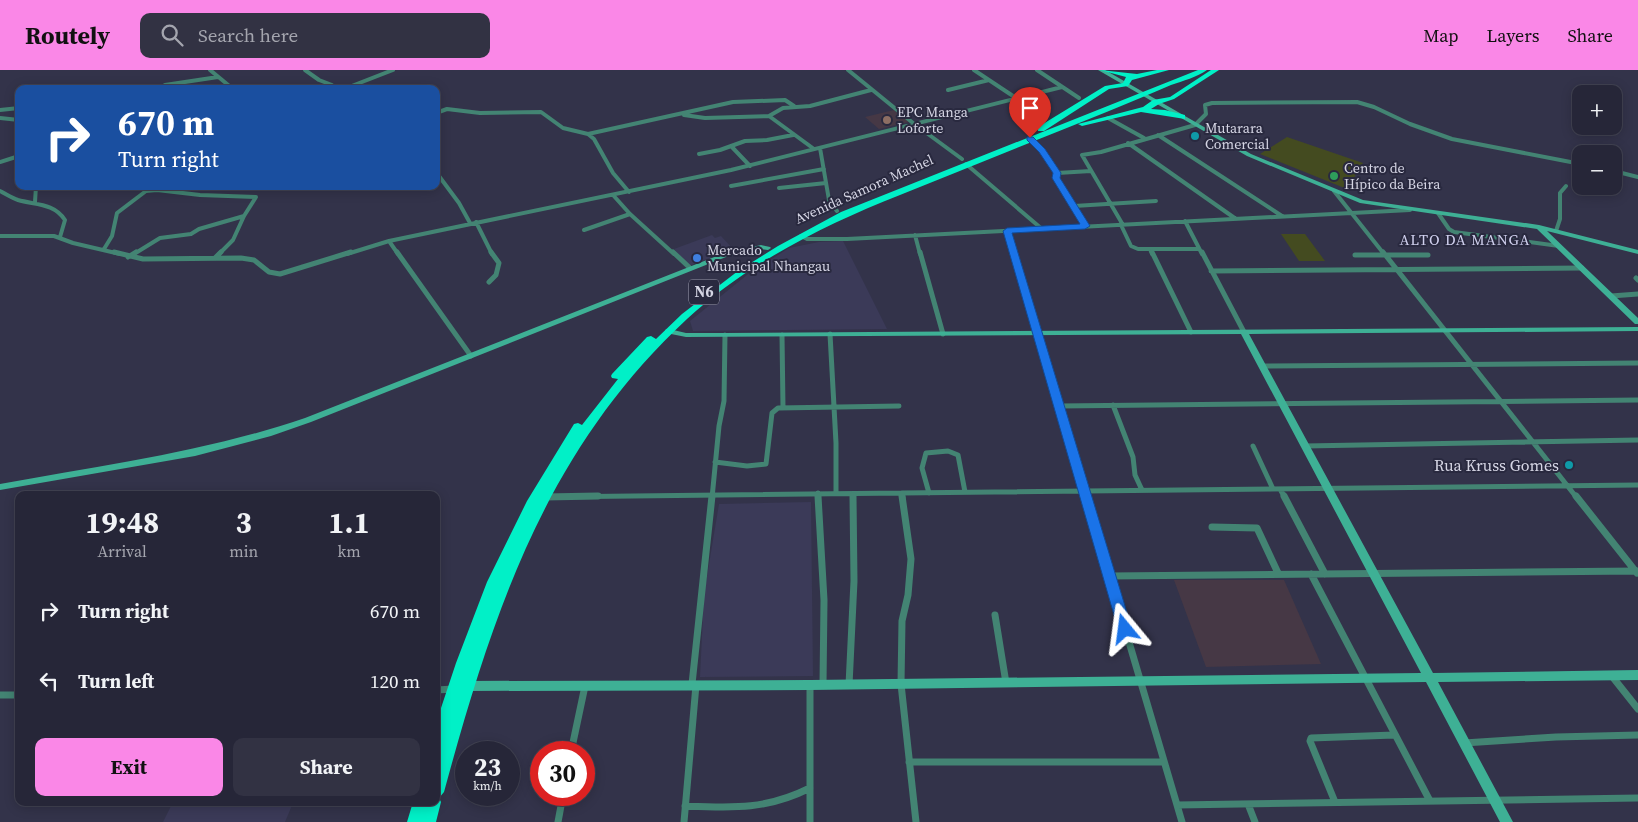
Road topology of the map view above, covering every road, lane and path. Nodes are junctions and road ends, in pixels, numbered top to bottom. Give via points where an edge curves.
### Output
1 (210, 70) edge
2 (305, 70) edge
3 (393, 70) edge
4 (848, 70) edge
5 (974, 70) edge
6 (1037, 70) edge
7 (1101, 70) edge
8 (1166, 70) edge
9 (1192, 70) edge
10 (1204, 70) edge
11 (1216, 70) edge
12 (1138, 76) junction
13 (218, 78) junction
14 (989, 80) junction
15 (165, 84) dead end
16 (228, 85) edge
17 (330, 85) edge
18 (354, 85) edge
19 (1127, 85) junction
20 (1062, 87) junction
21 (1107, 87) junction
22 (871, 90) junction
23 (948, 90) dead end
24 (1016, 98) junction
25 (1079, 98) dead end
26 (1172, 98) junction
27 (1154, 101) junction
28 (794, 106) junction
29 (15, 108) edge
30 (0, 110) edge
31 (1141, 110) junction
32 (440, 112) edge
33 (677, 114) junction
34 (769, 116) junction
35 (1182, 117) junction
36 (0, 118) edge
37 (1108, 118) junction
38 (15, 120) edge
39 (913, 123) junction
40 (1195, 125) junction
41 (1040, 132) junction
42 (588, 134) junction
43 (793, 135) junction
44 (1158, 135) junction
45 (1030, 138) junction
46 (1144, 138) junction
47 (1128, 143) junction
48 (732, 146) junction
49 (817, 149) junction
50 (699, 154) dead end
51 (15, 157) edge
52 (0, 162) edge
53 (964, 162) junction
54 (1572, 162) edge
55 (750, 166) junction
56 (824, 169) junction
57 (1091, 171) junction
58 (1057, 173) junction
59 (1622, 173) edge
60 (440, 177) edge
61 (1638, 177) edge
62 (826, 183) junction
63 (732, 186) dead end
64 (1566, 186) dead end
65 (779, 188) dead end
66 (36, 190) edge
67 (158, 190) joint
68 (0, 191) edge
69 (146, 191) joint
70 (1334, 191) junction
71 (629, 192) junction
72 (614, 195) junction
73 (1156, 201) dead end
74 (35, 202) junction
75 (1109, 203) junction
76 (1074, 206) junction
77 (1410, 210) junction
78 (837, 211) junction
79 (1351, 213) junction
80 (630, 214) junction
81 (1438, 214) junction
82 (244, 216) junction
83 (1282, 216) junction
84 (1236, 219) junction
85 (1185, 221) junction
86 (476, 222) junction
87 (470, 224) junction
88 (1122, 225) junction
89 (1085, 226) junction
90 (1539, 227) junction
91 (1042, 228) junction
92 (584, 230) dead end
93 (1007, 231) junction
94 (1556, 231) junction
95 (0, 236) edge
96 (801, 236) junction
97 (915, 236) junction
98 (60, 237) junction
99 (389, 241) junction
100 (1559, 246) junction
101 (768, 248) junction
102 (1199, 248) junction
103 (104, 249) junction
104 (1150, 249) junction
105 (1638, 252) edge
106 (1384, 255) junction
107 (1428, 255) dead end
108 (1355, 256) dead end
109 (128, 257) junction
110 (215, 258) junction
111 (690, 268) junction
112 (1582, 268) junction
113 (1395, 270) junction
114 (1212, 271) junction
115 (490, 282) dead end
116 (1638, 294) edge
117 (1611, 296) junction
118 (1638, 322) edge
119 (1638, 329) edge
120 (668, 331) junction
121 (1444, 331) junction
122 (1191, 332) junction
123 (1244, 332) junction
124 (1038, 333) junction
125 (830, 334) junction
126 (943, 334) junction
127 (725, 335) junction
128 (782, 335) junction
129 (471, 356) junction
130 (1638, 363) edge
131 (1471, 364) junction
132 (1262, 366) junction
133 (1638, 400) edge
134 (1500, 401) junction
135 (1282, 403) junction
136 (1114, 405) junction
137 (899, 406) dead end
138 (1059, 406) junction
139 (783, 408) junction
140 (834, 408) junction
141 (1638, 440) edge
142 (1533, 442) junction
143 (1253, 446) dead end
144 (1305, 446) junction
145 (715, 462) junction
146 (1567, 485) junction
147 (1638, 485) edge
148 (0, 487) edge
149 (1327, 488) junction
150 (1273, 489) junction
151 (1280, 489) junction
152 (1142, 490) junction
153 (1084, 491) junction
154 (965, 492) junction
155 (818, 493) junction
156 (836, 493) junction
157 (902, 493) junction
158 (929, 493) junction
159 (712, 494) junction
160 (853, 494) junction
161 (543, 498) junction
162 (1212, 527) dead end
163 (1637, 572) edge
164 (1278, 573) junction
165 (1373, 573) junction
166 (1311, 574) junction
167 (1325, 574) junction
168 (1109, 576) junction
169 (995, 615) dead end
170 (1611, 675) junction
171 (1638, 675) edge
172 (1429, 678) junction
173 (1364, 679) junction
174 (1140, 682) junction
175 (1006, 683) junction
176 (901, 684) junction
177 (694, 685) junction
178 (810, 685) junction
179 (823, 685) junction
180 (848, 685) junction
181 (585, 686) junction
182 (460, 687) junction
183 (440, 690) edge
184 (0, 695) edge
185 (15, 695) edge
186 (1638, 708) edge
187 (1394, 735) junction
188 (1638, 735) edge
189 (440, 738) edge
190 (573, 741) edge
191 (1464, 743) junction
192 (909, 762) junction
193 (1164, 762) junction
194 (440, 774) edge
195 (810, 788) junction
196 (1638, 798) edge
197 (1494, 799) junction
198 (1430, 801) junction
199 (1336, 802) junction
200 (1248, 804) junction
201 (1177, 805) junction
202 (420, 806) edge
203 (432, 806) edge
204 (561, 806) edge
205 (685, 806) junction
206 (415, 822) edge
207 (428, 822) edge
208 (558, 822) edge
209 (684, 822) edge
210 (810, 822) edge
211 (916, 822) edge
212 (1182, 822) edge
213 (1255, 822) edge
214 (1507, 822) edge

1 - 13 street
2 - 17 street
3 - 18 street
4 - 22 street
5 - 14 street
6 - 20 street
7 - 12 highway
7 - 19 street
7 - 21 highway via 1108,81
8 - 12 highway
9 - 41 highway, Avenida Samora Machel / N6
10 - 41 highway, Avenida Samora Machel / N6
11 - 26 highway
12 - 19 highway via 1127,80
13 - 15 street
13 - 16 street
14 - 23 street
14 - 24 street
19 - 21 highway
19 - 27 street
20 - 24 street
20 - 25 street
21 - 41 highway
22 - 28 street via 808,106
22 - 39 street
24 - 39 street
26 - 27 highway
26 - 35 highway via 1171,104
27 - 31 highway
27 - 35 street
28 - 33 street via 785,100 749,100
28 - 34 street
29 - 30 street
31 - 35 highway
31 - 37 highway
32 - 42 street via 447,109 480,113 538,111 562,128
33 - 34 street via 705,118
33 - 42 street
34 - 43 street
35 - 40 street
36 - 38 street
37 - 41 highway
37 - 46 street
39 - 49 street
39 - 53 street
40 - 44 street
40 - 54 street via 1206,114 1205,105 1212,103 1357,102 1452,139
40 - 70 street via 1249,155
41 - 45 highway, Avenida Samora Machel / N6
41 - 53 highway, Avenida Samora Machel / N6
42 - 71 street
43 - 48 street via 745,141
43 - 49 street via 802,144
44 - 46 street
44 - 83 street
45 - 53 highway, Avenida Samora Machel / N6
45 - 58 street
46 - 47 street
47 - 57 street via 1082,155
47 - 84 street
48 - 50 street
48 - 55 street
49 - 55 street
49 - 56 street
51 - 52 street
53 - 78 highway, Avenida Samora Machel / N6
53 - 91 street
53 - 96 highway, Avenida Samora Machel / N6
55 - 71 street
56 - 62 street
56 - 63 street
57 - 58 street
57 - 75 street
58 - 76 street via 1056,178
59 - 61 street
60 - 87 street
62 - 65 street
62 - 78 street via 829,200
64 - 94 street via 1560,193 1560,219
66 - 74 street
67 - 69 street
67 - 82 street via 200,196 256,197
68 - 74 street via 15,199
69 - 103 street via 118,213 112,236
70 - 77 street via 1371,204
70 - 79 street
71 - 72 street
72 - 80 street
72 - 86 street
73 - 75 street
74 - 98 street via 50,206 65,218
75 - 76 street
75 - 88 street
76 - 89 street
77 - 79 street
77 - 81 street
78 - 101 highway, Avenida Samora Machel / N6
79 - 83 street
79 - 106 street
80 - 92 street
80 - 111 street
81 - 90 street
81 - 100 street via 1454,232
82 - 109 street via 191,234 160,238
82 - 110 street via 233,240
83 - 84 street
84 - 85 street
85 - 88 street
85 - 102 street
86 - 87 street
86 - 115 street via 499,263
87 - 99 street
88 - 89 street
88 - 104 street via 1131,246
89 - 91 street
90 - 94 street
90 - 100 street
91 - 93 street
93 - 97 street
93 - 124 street
94 - 105 street
95 - 98 street
96 - 97 street via 807,239 847,239
96 - 120 highway, Avenida Samora Machel / N6 via 745,270
97 - 126 street
98 - 103 street
99 - 110 street via 280,274 269,272 249,259
99 - 129 street
100 - 112 street
101 - 111 street via 738,251
101 - 182 highway, Avenida Samora Machel / N6 via 695,299 662,327 611,383 579,425 524,513 482,607
102 - 104 street
102 - 114 street
103 - 109 street
104 - 122 street
106 - 107 street
106 - 108 street
106 - 113 street
109 - 110 street
111 - 129 street
112 - 113 street
112 - 117 street
113 - 114 street
113 - 121 street
114 - 123 street
116 - 117 street
117 - 118 street
119 - 121 street
120 - 127 street via 686,335
120 - 161 highway, Avenida Samora Machel / N6 via 593,418
121 - 123 street
121 - 131 street
122 - 123 street
122 - 124 street
123 - 132 street
124 - 126 street
124 - 138 street
125 - 126 street
125 - 128 street
125 - 140 street
127 - 128 street
127 - 145 street via 724,401
128 - 139 street
129 - 148 street via 263,435 208,449
130 - 131 street
131 - 132 street
131 - 134 street
132 - 135 street
133 - 134 street
134 - 135 street
134 - 142 street
135 - 136 street
135 - 144 street
136 - 138 street
136 - 152 street
137 - 140 street
138 - 153 street
139 - 140 street
139 - 145 street via 772,413 766,464 742,466
140 - 156 street
141 - 142 street
142 - 144 street
142 - 146 street
143 - 150 street
144 - 149 street
145 - 159 street
146 - 147 street
146 - 149 street
146 - 163 street
149 - 151 street
149 - 165 street
150 - 151 street
150 - 152 street
151 - 167 street
152 - 153 street
153 - 154 street
153 - 168 street
154 - 158 street
154 - 158 street via 958,455 948,451 925,455 922,468
155 - 156 street
155 - 159 street
155 - 179 street via 824,600
156 - 160 street
157 - 158 street
157 - 160 street
157 - 176 street via 911,559 910,587 902,621
159 - 161 street
159 - 177 street
160 - 180 street via 854,581
161 - 182 highway, N6
162 - 164 street via 1257,528
163 - 165 street
164 - 166 street
164 - 168 street
165 - 167 street
165 - 172 street
166 - 167 street
166 - 173 street
168 - 174 street
169 - 175 street
170 - 171 street
170 - 172 street
170 - 186 street
172 - 173 street
172 - 191 street
173 - 174 street
173 - 187 street
174 - 175 street
174 - 193 street
175 - 176 street
176 - 180 street
176 - 192 street
177 - 178 street
177 - 181 street
177 - 205 street
178 - 179 street
178 - 195 street
179 - 180 street
181 - 182 street
181 - 190 street
182 - 183 street
182 - 189 highway, Avenida Samora Machel / N6
182 - 194 highway, N6
184 - 185 street
187 - 198 street
187 - 199 street via 1311,738
188 - 191 street
191 - 197 street
192 - 193 street
192 - 211 street
193 - 201 street
195 - 205 street via 768,804 740,808
195 - 210 street
196 - 197 street
197 - 198 street
197 - 214 street
198 - 199 street
199 - 200 street
200 - 201 street
200 - 213 street
201 - 212 street
202 - 206 highway
203 - 207 highway
204 - 208 street
205 - 209 street

